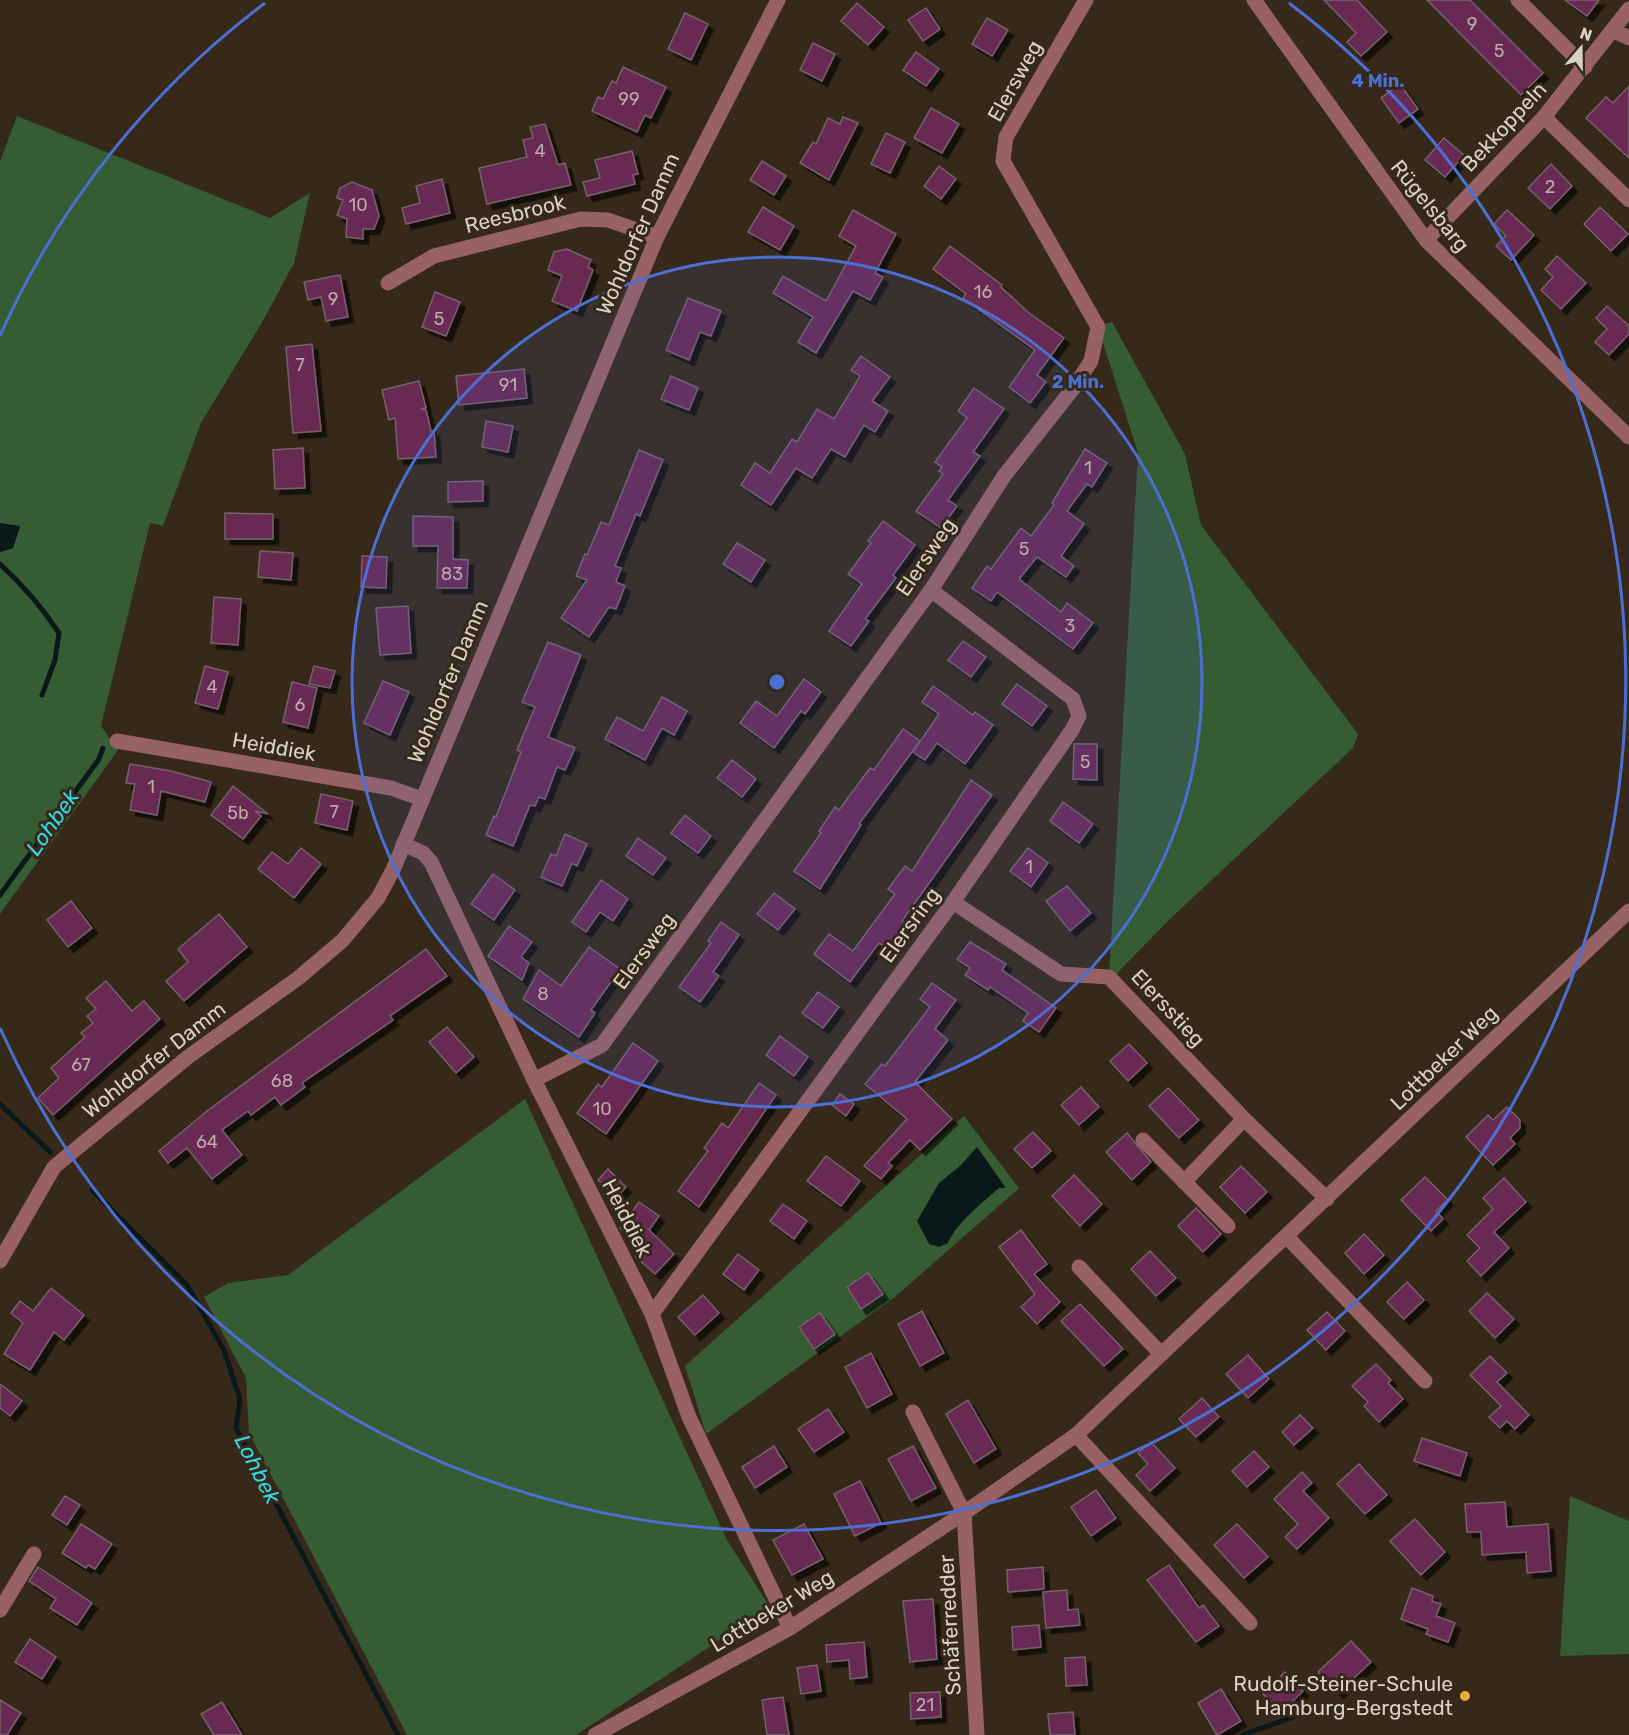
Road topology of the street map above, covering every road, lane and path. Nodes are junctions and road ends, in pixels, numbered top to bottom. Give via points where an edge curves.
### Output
1 (778, 0) edge
2 (1086, 0) edge
3 (1254, 0) edge
4 (1518, 0) edge
5 (1629, 9) edge
6 (1614, 31) junction
7 (1629, 38) edge
8 (1585, 67) junction
9 (1544, 117) junction
10 (1629, 200) edge
11 (657, 237) junction
12 (1425, 240) junction
13 (387, 282) dead end
14 (1629, 437) edge
15 (931, 590) junction
16 (117, 741) dead end
17 (422, 799) junction
18 (403, 844) junction
19 (953, 902) junction
20 (1629, 910) edge
21 (534, 1080) junction
22 (1244, 1119) junction
23 (1143, 1140) dead end
24 (1184, 1182) junction
25 (1327, 1199) junction
26 (1228, 1226) dead end
27 (1287, 1237) junction
28 (0, 1261) edge
29 (1079, 1267) dead end
30 (652, 1314) junction
31 (1161, 1353) junction
32 (1425, 1381) dead end
33 (913, 1412) dead end
34 (1076, 1435) junction
35 (964, 1513) junction
36 (34, 1554) dead end
37 (0, 1610) edge
38 (1250, 1623) dead end
39 (790, 1628) junction
40 (595, 1735) edge
41 (977, 1735) edge

1 - 11 street, Wohldorfer Damm
2 - 15 street, Elersweg via 1006,137 1003,161 1098,327 1091,362 1004,476
3 - 12 street, Rügelsbarg
4 - 8 street
5 - 6 street, Bekkoppeln
6 - 7 street
6 - 8 street, Bekkoppeln
8 - 9 street, Bekkoppeln
9 - 10 street
9 - 12 street, Bekkoppeln
11 - 13 street, Reesbrook via 608,220 581,219 434,256
11 - 17 street, Wohldorfer Damm
12 - 14 street, Rügelsbarg
15 - 19 street, Elersring via 1073,699 1079,716
15 - 21 street, Elersweg via 602,1045
16 - 17 street, Heiddiek via 391,788
17 - 18 street, Wohldorfer Damm
18 - 21 street, Heiddiek via 423,853 431,862
18 - 28 street, Wohldorfer Damm via 378,898 342,941 297,979 188,1057 54,1167
19 - 22 street, Elersstieg via 1061,974 1109,977
19 - 30 street, Elersring
20 - 25 street, Lottbeker Weg
21 - 30 street, Heiddiek
22 - 24 street
22 - 25 street, Elersstieg
23 - 24 street
24 - 26 street
25 - 27 street, Lottbeker Weg
27 - 31 street, Lottbeker Weg
27 - 32 street
29 - 31 street
30 - 39 street, Heiddiek via 689,1417
31 - 34 street, Lottbeker Weg
33 - 35 street
34 - 35 street, Lottbeker Weg
34 - 38 street
35 - 39 street, Lottbeker Weg
35 - 41 street, Schäferredder
36 - 37 street
39 - 40 street, Lottbeker Weg

